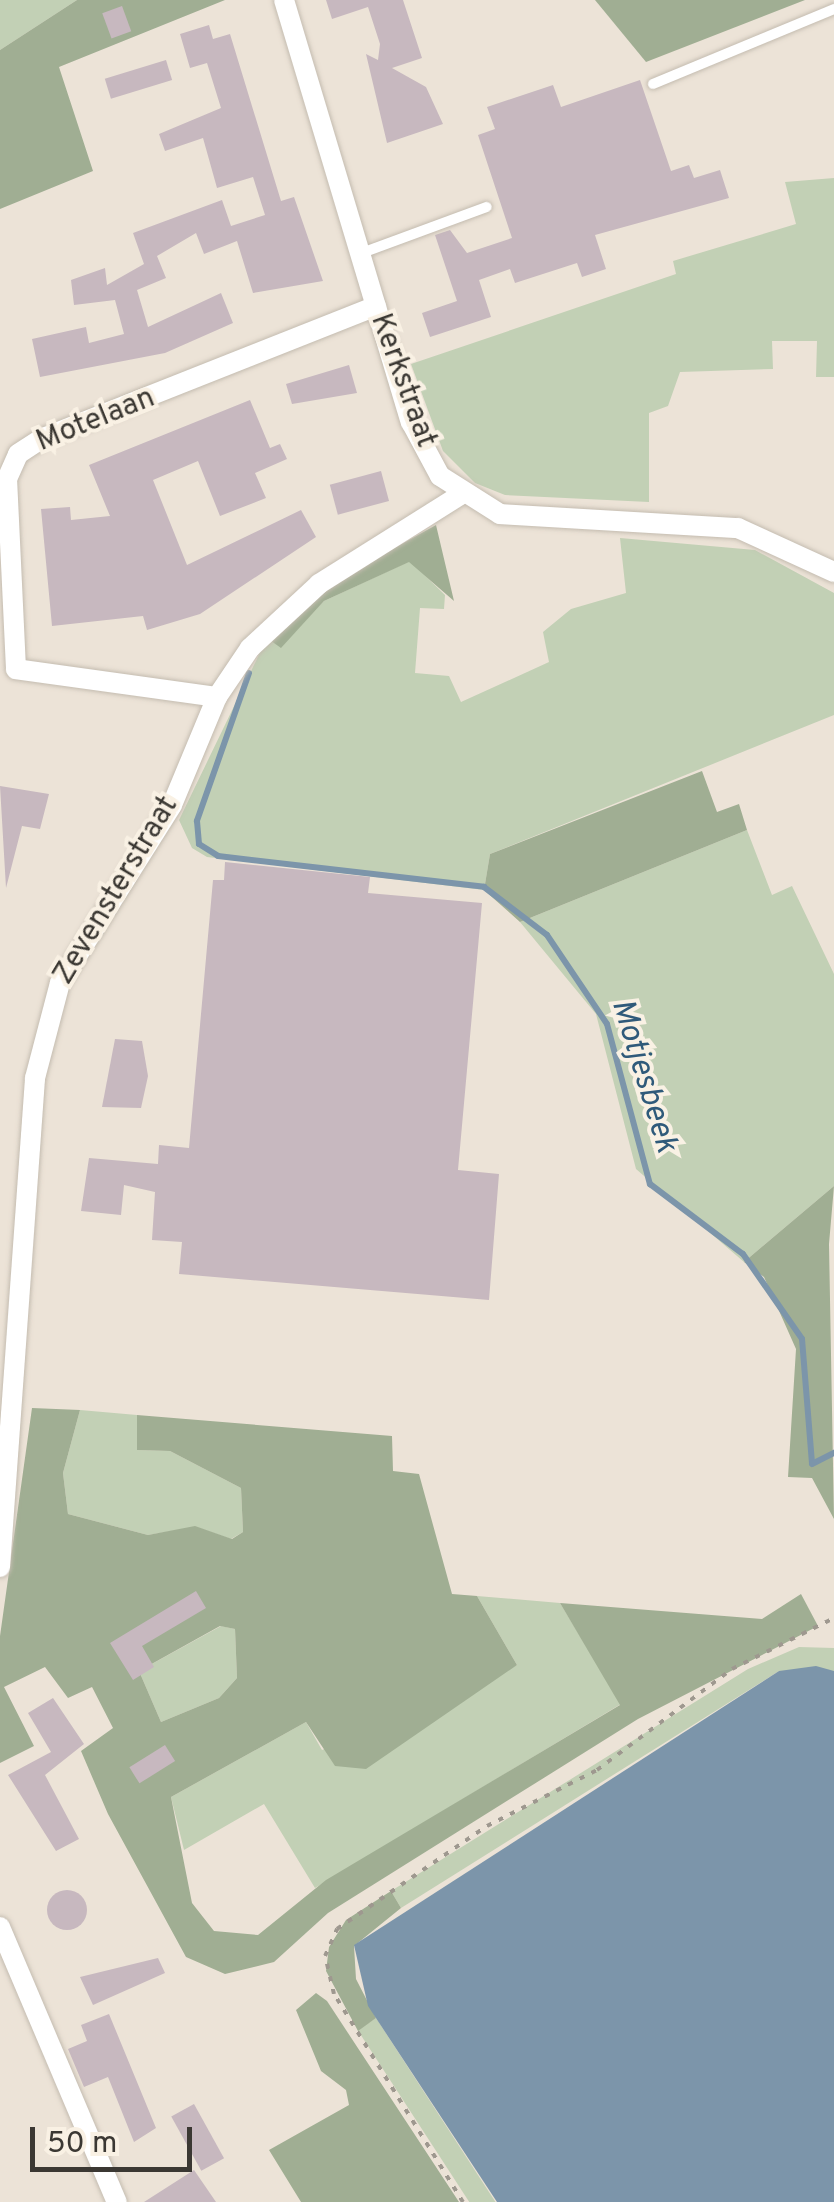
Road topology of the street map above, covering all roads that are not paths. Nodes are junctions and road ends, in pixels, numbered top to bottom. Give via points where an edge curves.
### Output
1 (284, 0) edge
2 (834, 9) edge
3 (653, 84) dead end
4 (487, 207) dead end
5 (359, 254) junction
6 (376, 306) junction
7 (462, 494) junction
8 (834, 572) edge
9 (217, 698) junction
10 (0, 1567) edge
11 (0, 1926) edge
12 (117, 2202) edge

1 - 5 street, Kerkstraat
2 - 3 lane
4 - 5 lane
5 - 6 street, Kerkstraat
6 - 7 street, Kerkstraat via 421,446
6 - 9 street, Motelaan via 18,454 4,506 16,669
7 - 8 street, Kerkstraat via 500,514 738,528
7 - 9 street, Zevensterstraat via 286,610
9 - 10 street, Zevensterstraat via 172,805 60,982 42,1028
11 - 12 street

